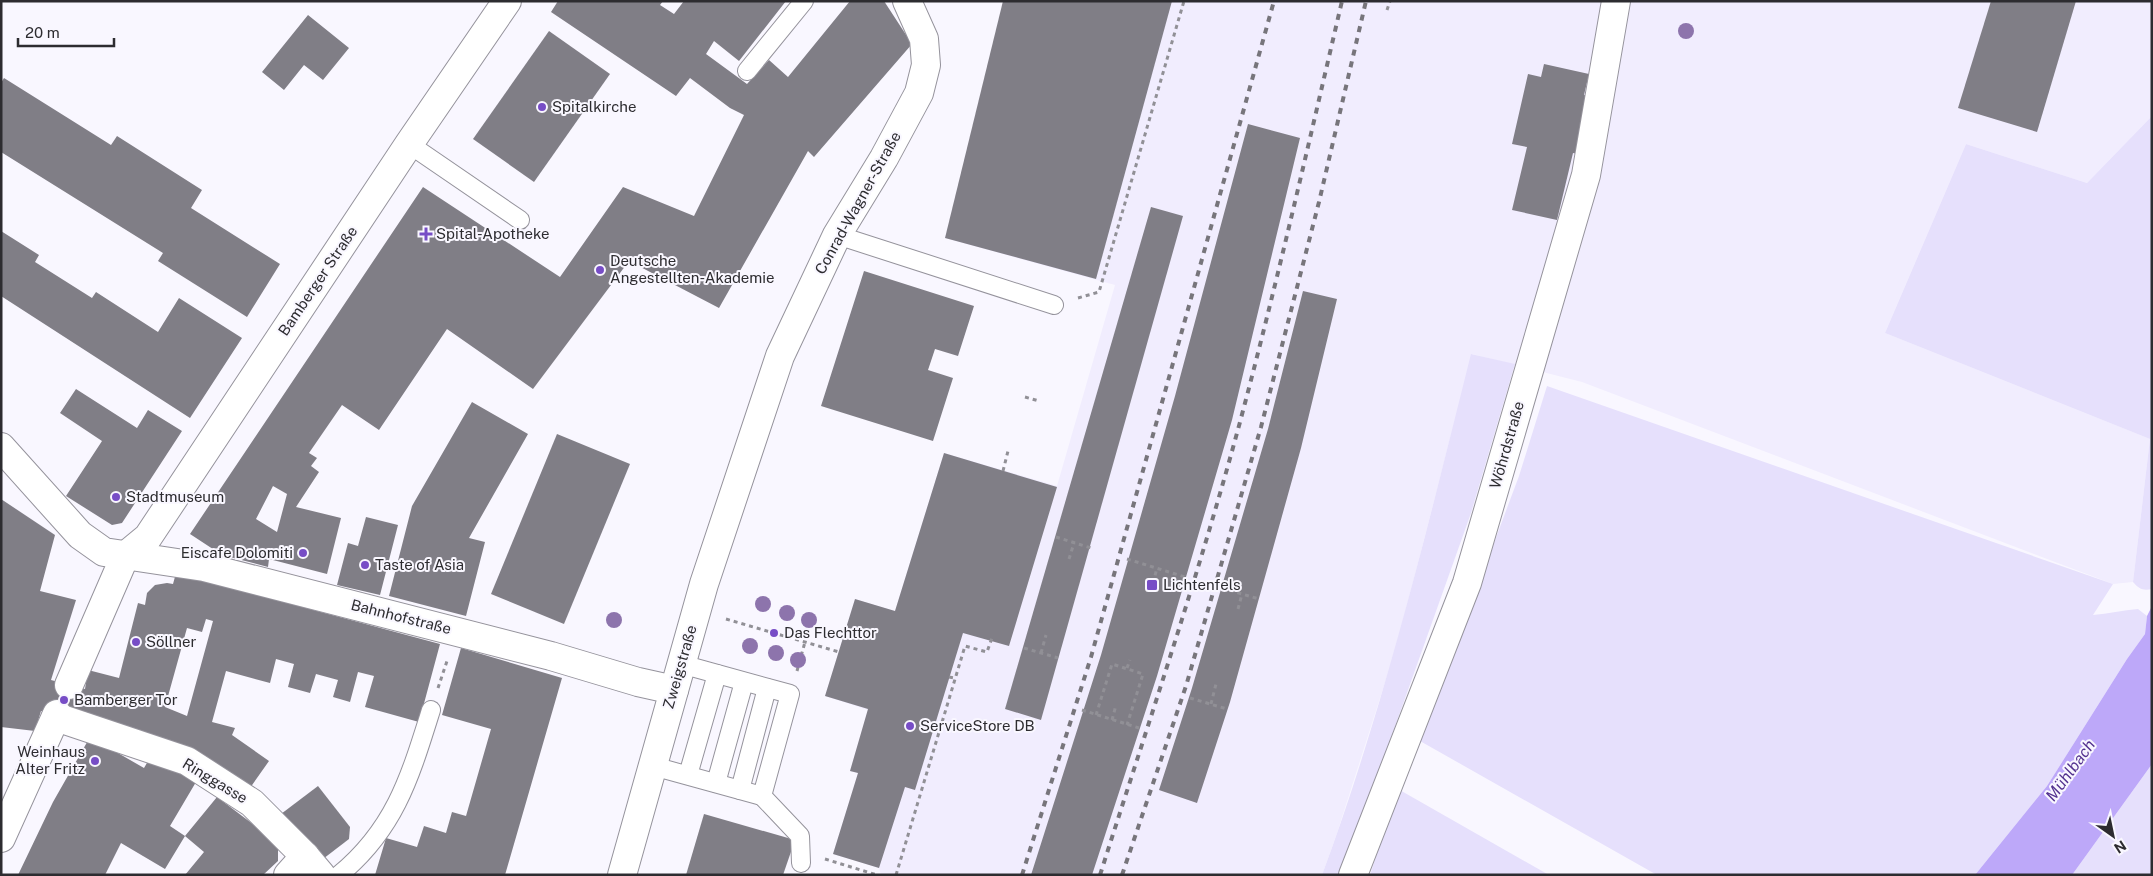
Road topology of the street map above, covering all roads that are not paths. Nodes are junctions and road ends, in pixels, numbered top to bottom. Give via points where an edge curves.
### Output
1 (508, 1) edge
2 (804, 1) edge
3 (907, 1) edge
4 (1616, 1) edge
5 (747, 71) dead end
6 (409, 144) junction
7 (520, 220) dead end
8 (837, 235) junction
9 (1054, 305) road end
10 (1, 447) edge
11 (746, 461) joint
12 (125, 556) junction
13 (682, 664) junction
14 (718, 674) junction
15 (744, 682) junction
16 (69, 684) dead end
17 (767, 688) junction
18 (674, 690) junction
19 (431, 710) road end
20 (653, 766) junction
21 (688, 775) junction
22 (716, 783) junction
23 (740, 790) junction
24 (762, 796) junction
25 (1, 838) edge
26 (801, 855) road end
27 (305, 869) edge
28 (339, 875) edge
29 (622, 875) edge
30 (1353, 875) edge

1 - 6 street, Bamberger Straße
2 - 5 lane
3 - 8 street, Conrad-Wagner-Straße via 924,39 926,65 920,93
4 - 30 street, Wöhrdstraße via 1586,175 1467,583
6 - 7 lane
6 - 12 street, Bamberger Straße via 148,537
8 - 9 lane
8 - 11 street, Conrad-Wagner-Straße via 780,356
10 - 12 street, Bahnhofstraße via 80,535 104,552
11 - 13 street, Zweigstraße
12 - 16 street
12 - 18 street, Bahnhofstraße via 204,567
13 - 14 lane
13 - 18 street, Zweigstraße
14 - 15 lane
14 - 21 lane
15 - 17 lane
15 - 22 lane
17 - 23 lane
17 - 24 lane via 790,694
18 - 20 street, Zweigstraße
19 - 28 lane via 411,776 394,808 376,838
20 - 21 lane
20 - 29 street, Zweigstraße
21 - 22 lane
22 - 23 lane
23 - 24 lane
24 - 26 lane via 800,836
25 - 27 street, Ringgasse via 56,716 187,761 252,803

